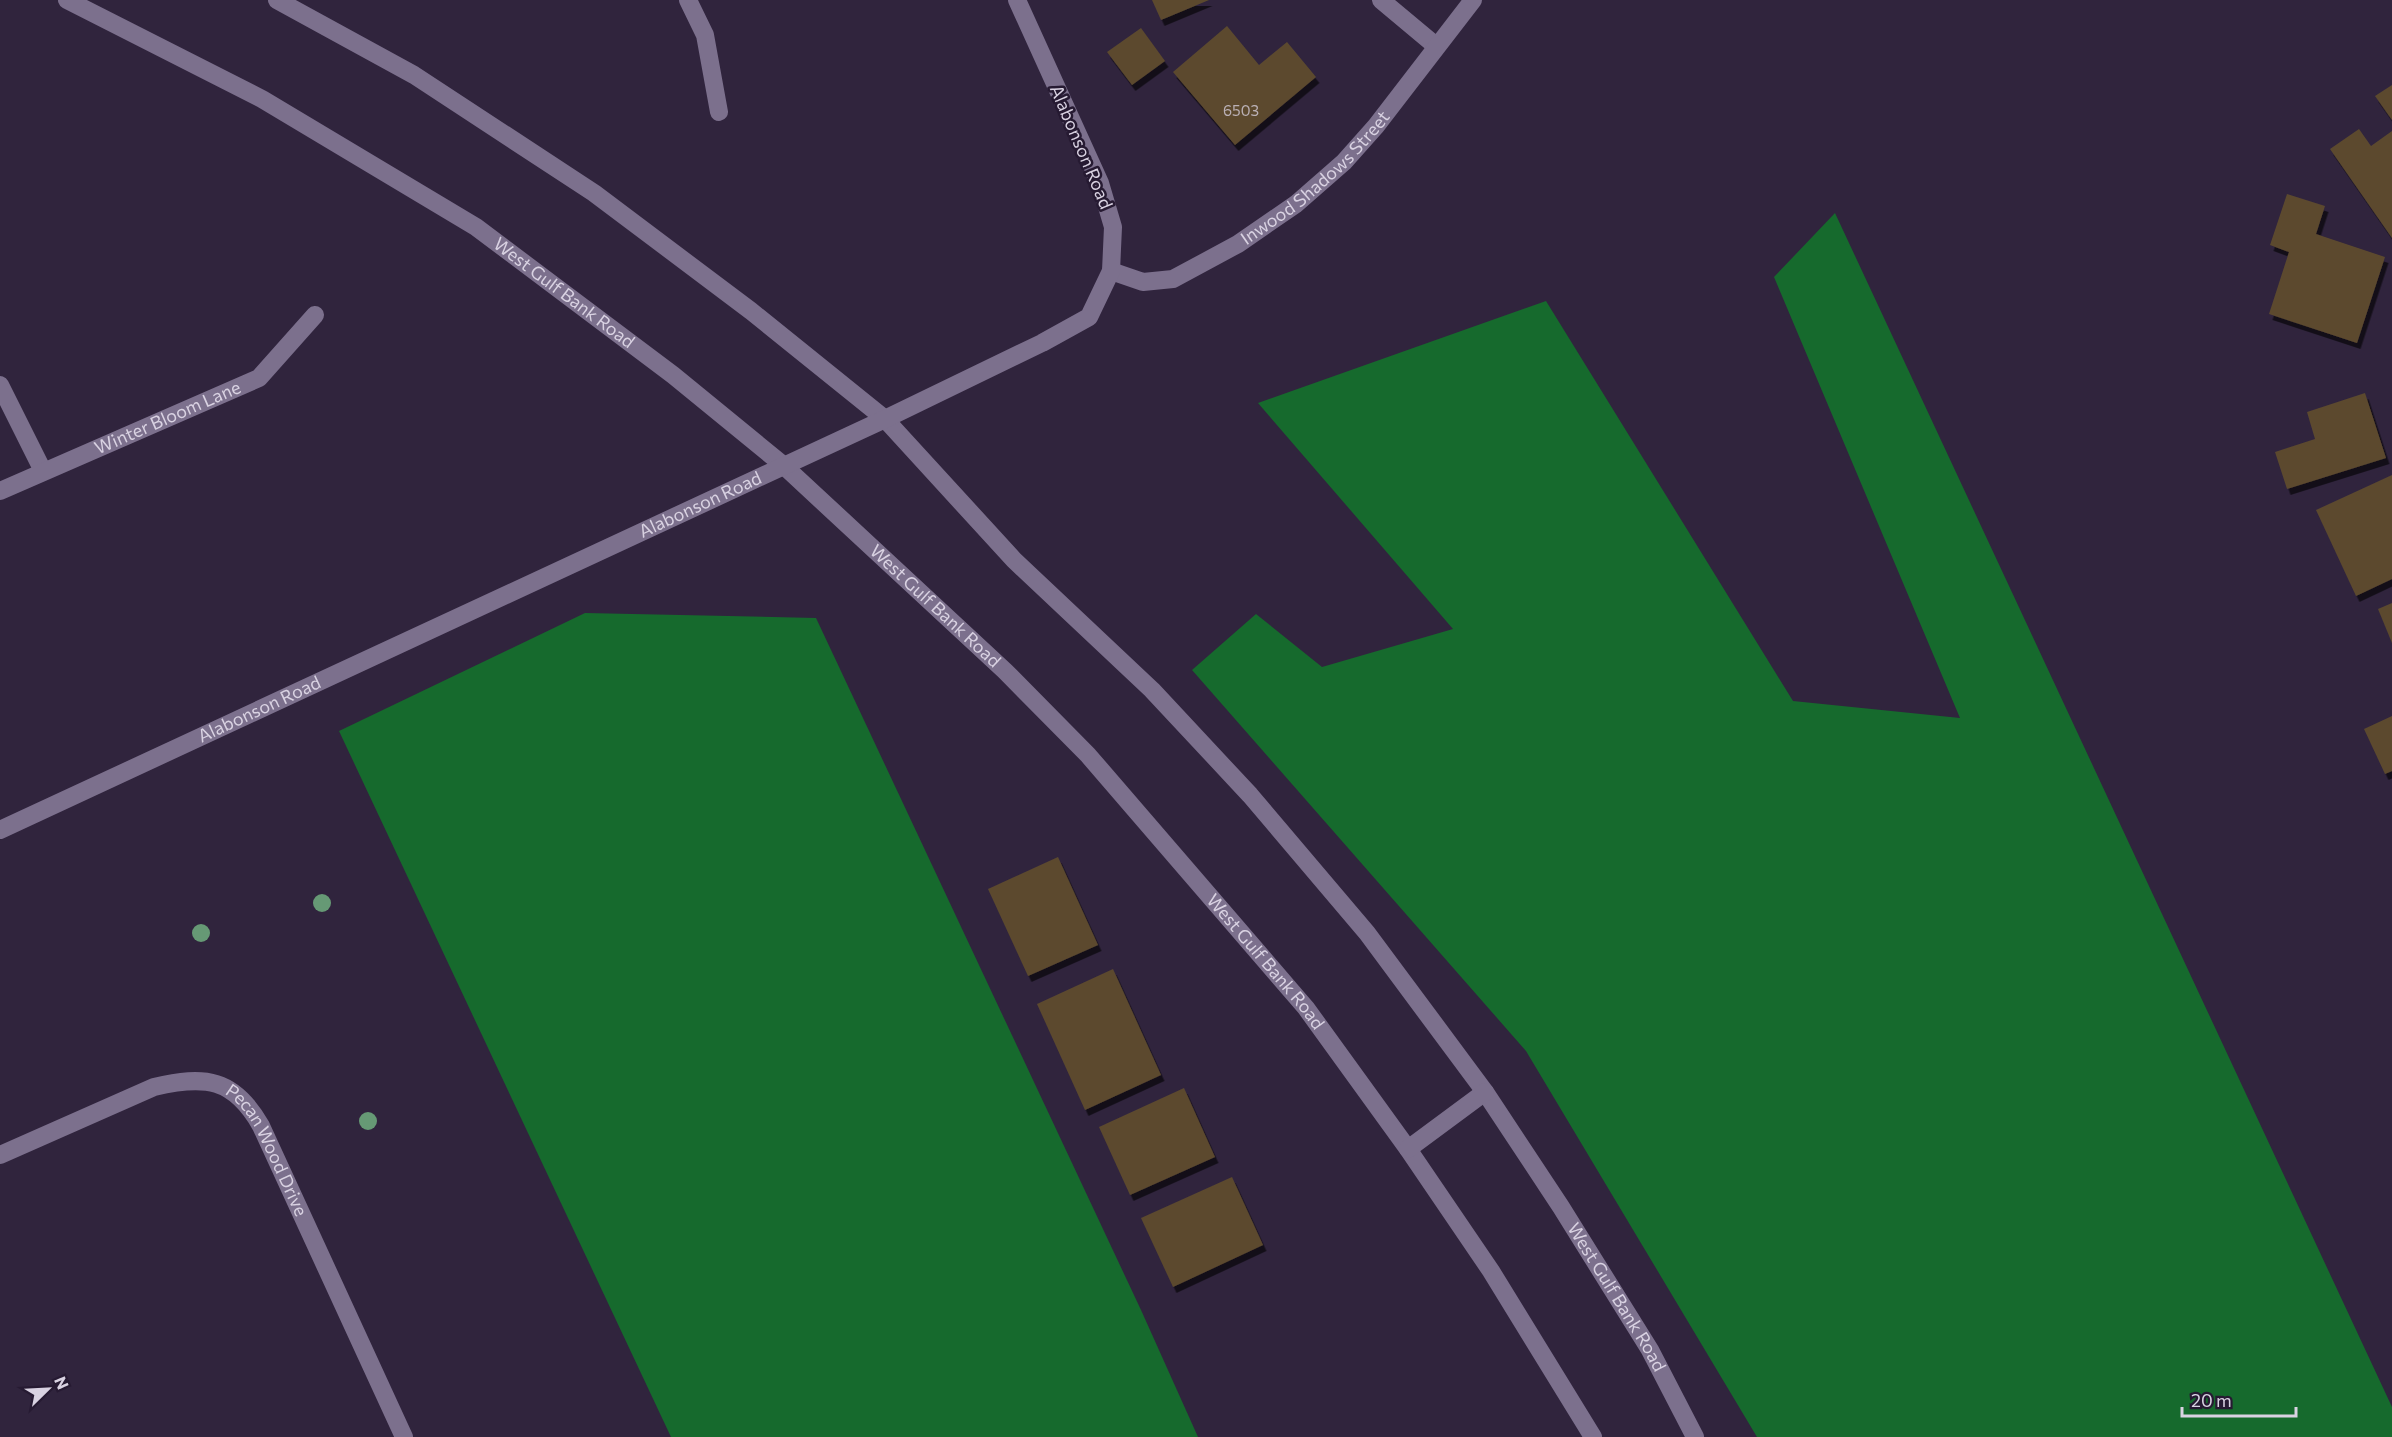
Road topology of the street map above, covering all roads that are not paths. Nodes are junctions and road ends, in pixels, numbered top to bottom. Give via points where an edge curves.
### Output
1 (67, 0) edge
2 (277, 0) edge
3 (688, 0) edge
4 (1017, 0) edge
5 (1382, 0) edge
6 (1473, 0) edge
7 (1436, 46) junction
8 (719, 112) dead end
9 (1111, 271) junction
10 (315, 315) dead end
11 (0, 385) edge
12 (885, 419) junction
13 (783, 465) junction
14 (43, 471) junction
15 (0, 491) edge
16 (0, 830) edge
17 (1485, 1092) junction
18 (1408, 1149) junction
19 (0, 1155) edge
20 (404, 1437) edge
21 (1593, 1437) edge
22 (1695, 1437) edge

1 - 13 street, West Gulf Bank Road via 262,99 476,227 673,375
2 - 12 street, West Gulf Bank Road via 414,75 594,193 751,311
3 - 8 street via 705,35
4 - 9 street, Alabonson Road via 1100,183 1113,227
5 - 7 street
6 - 7 street, Inwood Shadows Street
7 - 9 street, Inwood Shadows Street via 1377,126 1344,162 1296,204 1238,244 1173,279 1143,282
9 - 12 street, Alabonson Road via 1089,317
10 - 14 street, Winter Bloom Lane via 259,378
11 - 14 street
12 - 13 street, Alabonson Road
12 - 17 street, West Gulf Bank Road via 1014,560 1152,690 1250,795 1367,933
13 - 16 street, Alabonson Road
13 - 18 street, West Gulf Bank Road via 1005,670 1088,755 1306,1008
14 - 15 street, Winter Bloom Lane
17 - 18 street
17 - 22 street, West Gulf Bank Road via 1650,1350
18 - 21 street, West Gulf Bank Road via 1491,1271
19 - 20 street, Pecan Wood Drive via 154,1087 199,1080 236,1092 251,1107 261,1126

